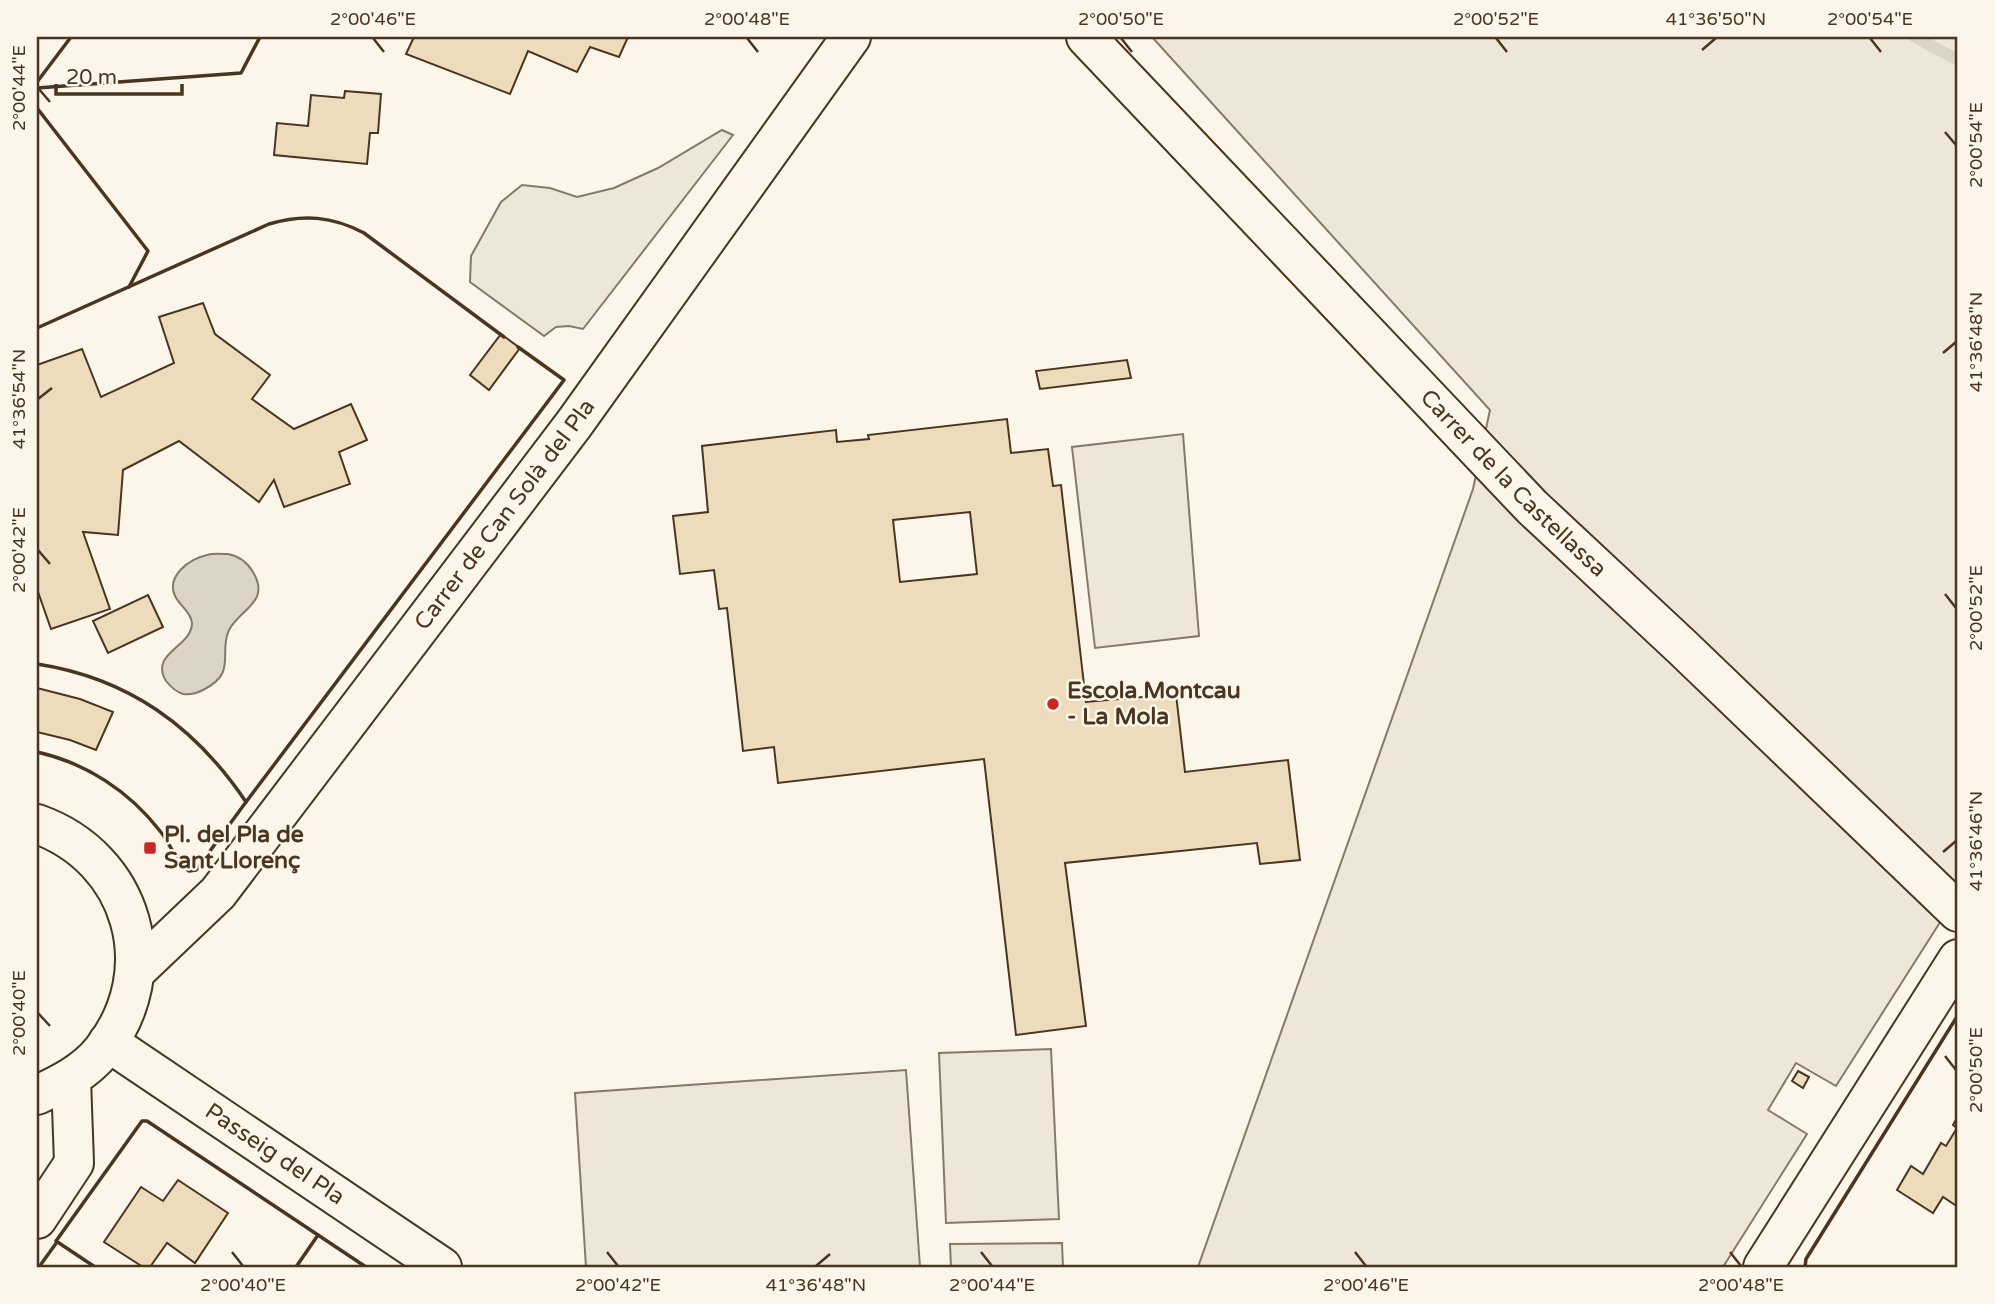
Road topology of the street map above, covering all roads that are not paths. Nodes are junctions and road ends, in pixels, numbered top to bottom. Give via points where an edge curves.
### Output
1 (851, 37) edge
2 (1086, 37) edge
3 (37, 824) edge
4 (1958, 912) edge
5 (1958, 959) edge
6 (136, 971) junction
7 (108, 1042) junction
8 (71, 1079) junction
9 (37, 1096) edge
10 (37, 1219) edge
11 (442, 1267) edge
12 (1763, 1267) edge

1 - 6 street, Carrer de Can Solà del Pla via 573,424 235,871
2 - 4 street, Carrer de la Castellassa via 1532,507
3 - 6 street via 76,842 101,865 122,897 134,937
5 - 12 street
6 - 7 street via 124,1017
7 - 8 street
7 - 11 street, Passeig del Pla
8 - 9 street
8 - 10 street via 74,1163

